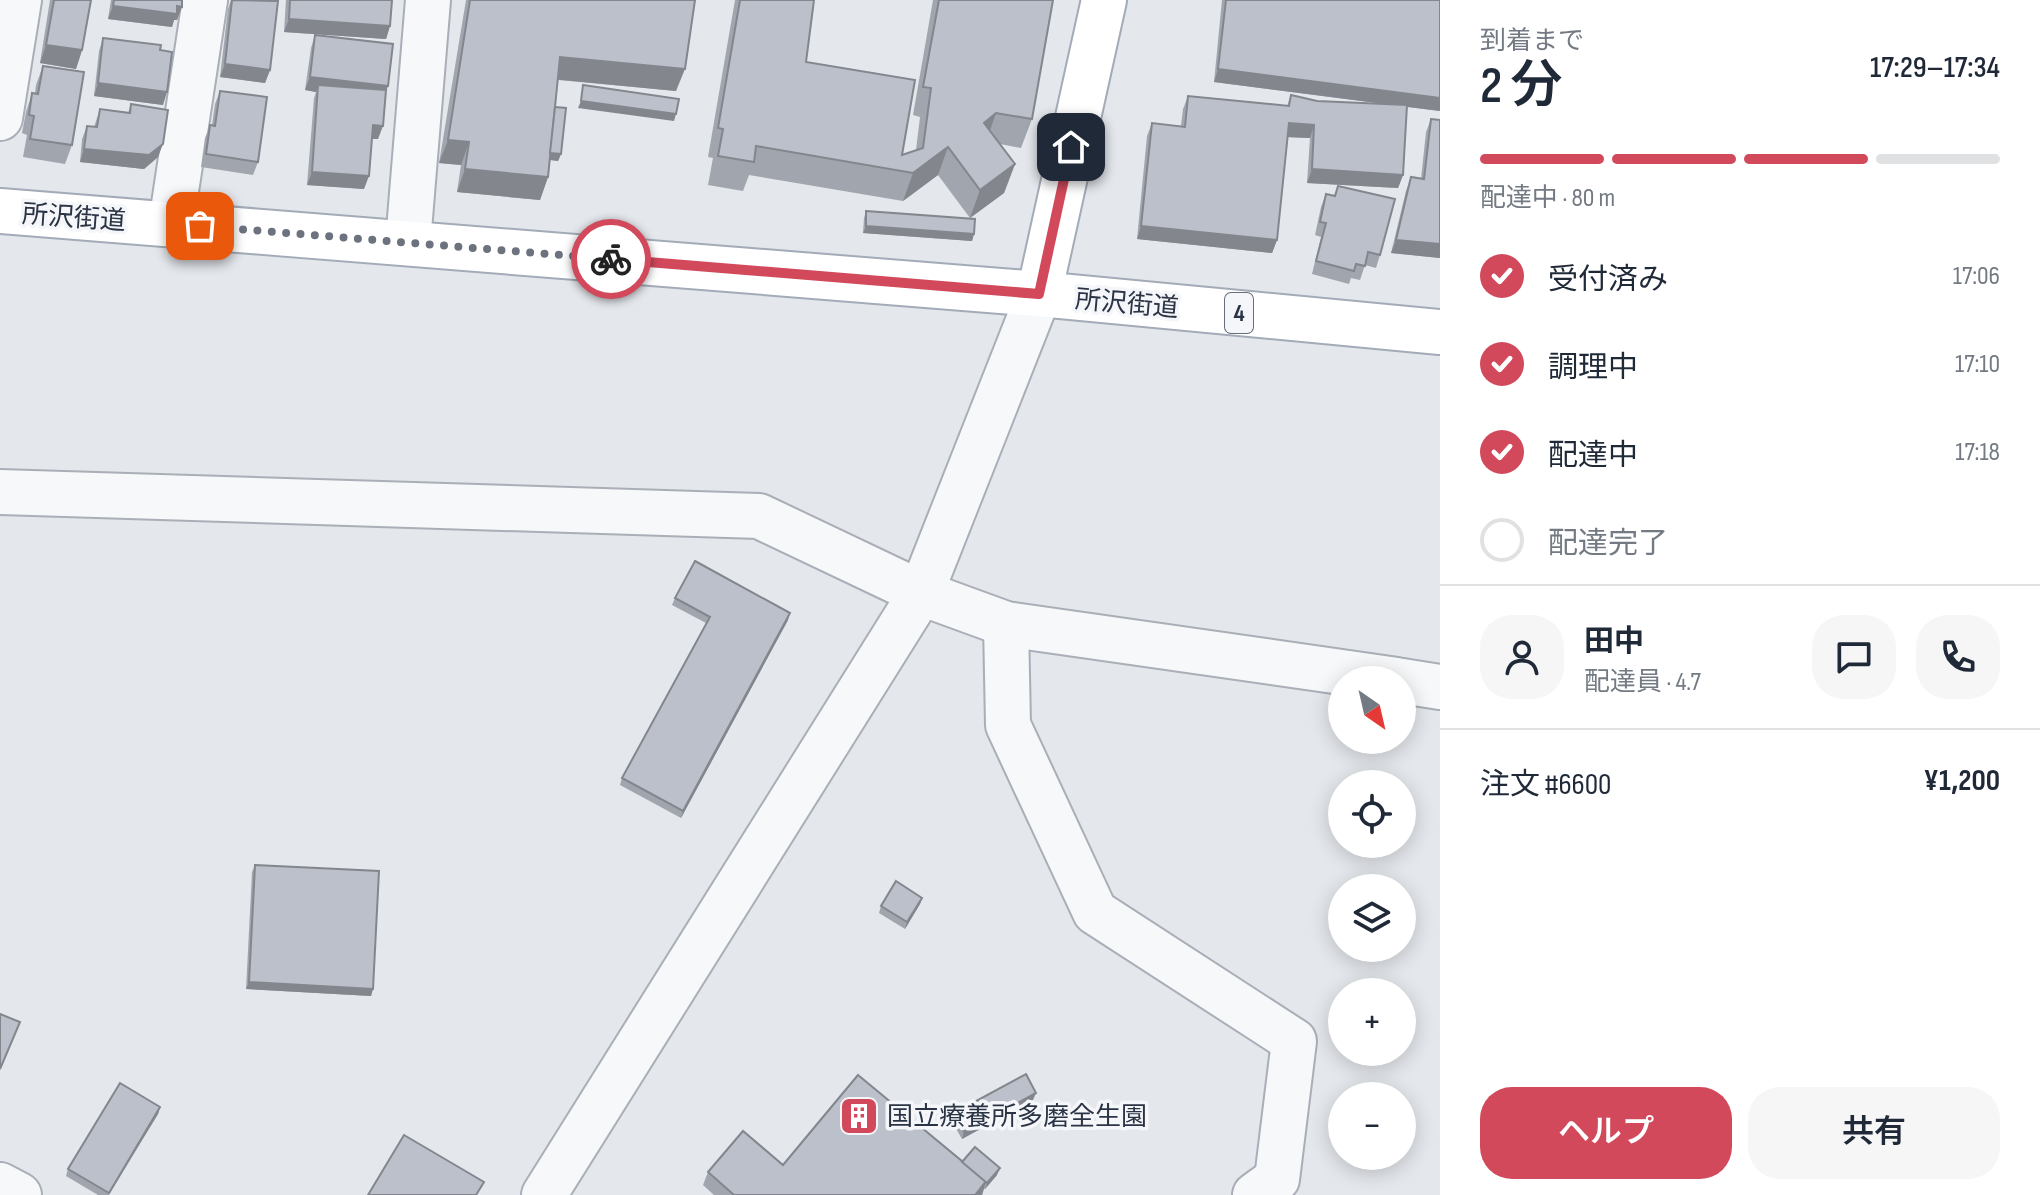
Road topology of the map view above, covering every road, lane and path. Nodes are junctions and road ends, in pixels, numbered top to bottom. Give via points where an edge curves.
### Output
1 (19, 0) edge
2 (205, 0) edge
3 (428, 0) edge
4 (1104, 0) edge
5 (0, 118) edge
6 (0, 211) edge
7 (171, 224) junction
8 (408, 242) junction
9 (1039, 294) junction
10 (1440, 332) edge
11 (0, 492) edge
12 (921, 593) junction
13 (1006, 624) junction
14 (1328, 670) edge
15 (1416, 683) edge
16 (1440, 687) edge
17 (0, 1185) edge
18 (19, 1195) edge
19 (544, 1195) edge
20 (1255, 1195) edge

1 - 5 street
2 - 7 street
3 - 8 street
4 - 9 main road
6 - 7 main road, 所沢街道 / 4
7 - 8 main road, 所沢街道 / 4
8 - 9 main road, 所沢街道 / 4
9 - 10 main road, 所沢街道 / 4
9 - 12 street
11 - 12 street via 759,516
12 - 13 street
12 - 19 street
13 - 14 street
13 - 20 street via 1008,725 1095,912 1294,1041 1277,1179
15 - 16 street
17 - 18 street

